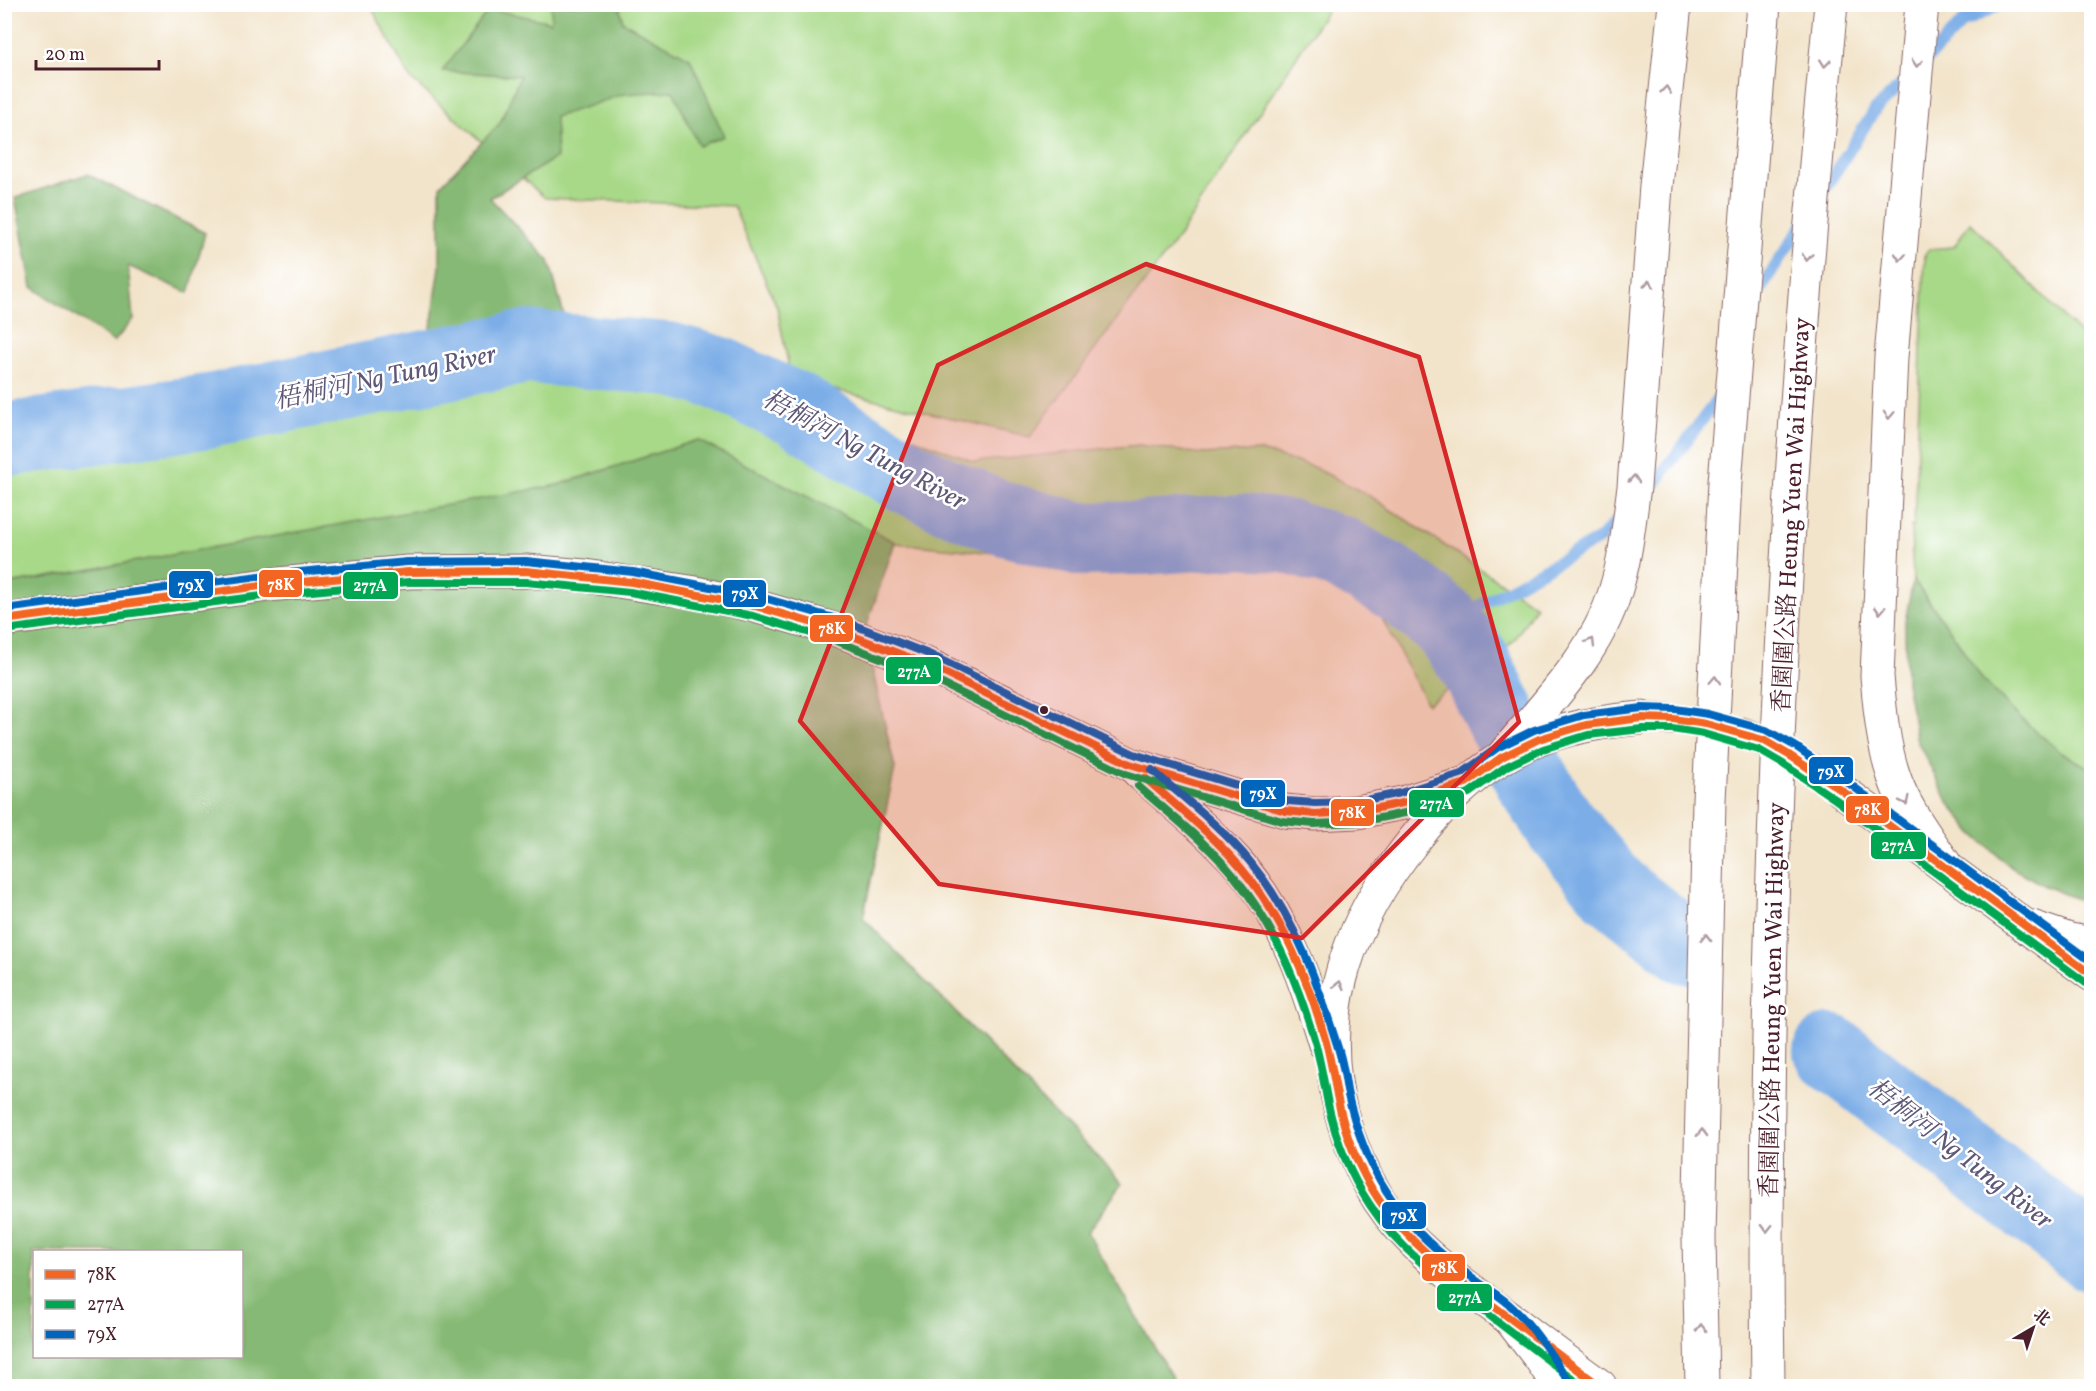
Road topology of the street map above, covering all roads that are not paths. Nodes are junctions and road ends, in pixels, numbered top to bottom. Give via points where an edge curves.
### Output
1 (1675, 4) edge
2 (1764, 4) edge
3 (1831, 4) edge
4 (1922, 4) edge
5 (4, 620) edge
6 (1642, 718) tunnel mouth
7 (1502, 758) junction
8 (1130, 764) junction
9 (1841, 790) tunnel mouth
10 (1426, 806) junction
11 (1948, 869) junction
12 (2021, 924) junction
13 (2091, 944) edge
14 (2091, 975) edge
15 (1332, 1064) junction
16 (1510, 1319) junction
17 (1558, 1386) edge
18 (1600, 1386) edge
19 (1702, 1386) edge
20 (1768, 1386) edge

7 -> 1 main road via 1582,657 1603,623 1616,591 1634,488 1656,186
19 -> 2 main road, bridge via 1699,1238 1709,800 1725,482
3 -> 20 main road, 香園圍公路 Heung Yuen Wai Highway, bridge via 1812,191 1790,490 1774,828
4 -> 11 main road via 1891,357 1877,676 1880,713 1894,778
5 - 8 main road via 268,585 408,572 526,571 585,576 696,593 837,630 926,664
6 - 7 main road via 1586,725 1539,739
7 - 10 main road
8 - 10 main road via 1285,811 1315,814
8 - 15 main road via 1216,840 1261,894 1294,953
9 - 11 main road
15 -> 10 main road via 1335,1004 1350,946
11 - 12 main road
12 - 13 main road
12 - 14 main road
15 - 16 main road via 1347,1133 1378,1198 1398,1227 1422,1251
16 - 17 main road
16 - 18 main road

